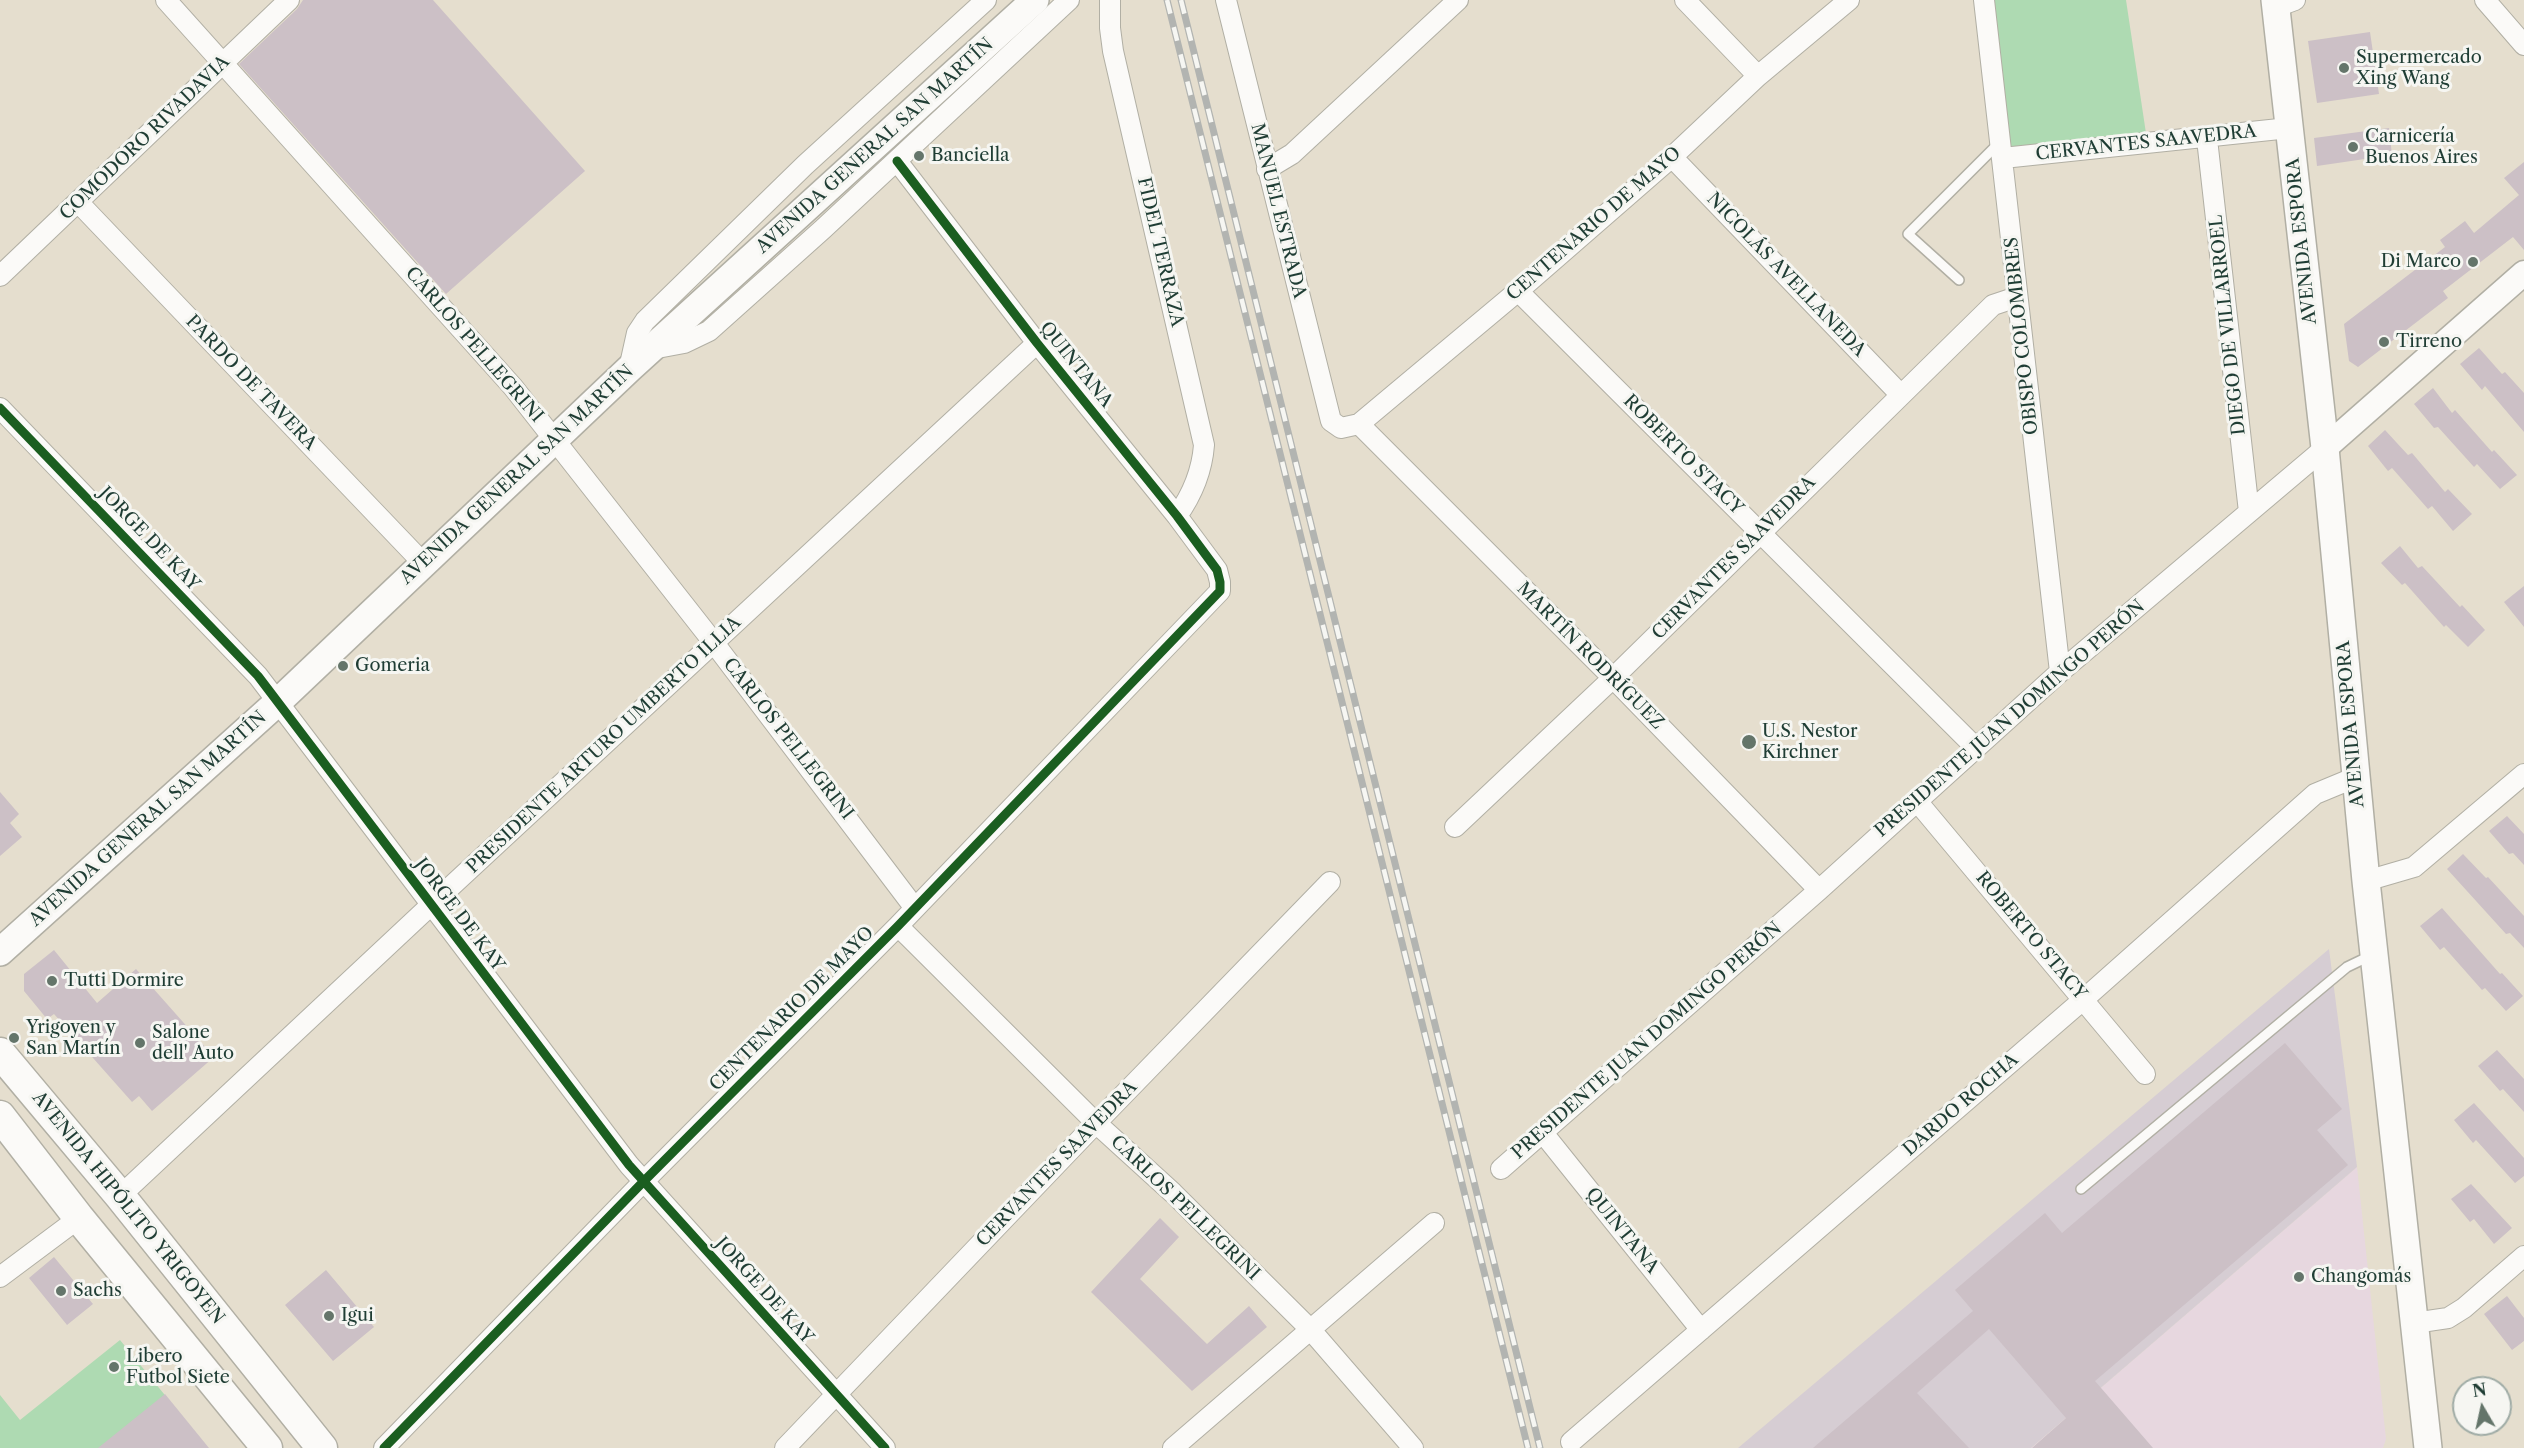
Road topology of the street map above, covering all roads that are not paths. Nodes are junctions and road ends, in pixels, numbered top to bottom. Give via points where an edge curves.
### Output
1 (166, 0) edge
2 (289, 0) edge
3 (986, 0) edge
4 (1035, 0) edge
5 (1069, 0) edge
6 (1110, 0) edge
7 (1226, 0) edge
8 (1458, 0) edge
9 (1685, 0) edge
10 (1849, 0) edge
11 (1984, 0) edge
12 (2485, 0) edge
13 (2282, 2) edge
14 (2524, 45) edge
15 (222, 64) junction
16 (1758, 76) junction
17 (2289, 128) junction
18 (2207, 139) junction
19 (2002, 150) junction
20 (1672, 157) junction
21 (897, 161) junction
22 (1267, 169) junction
23 (78, 202) junction
24 (2524, 273) edge
25 (0, 276) edge
26 (1959, 280) dead end
27 (1518, 291) junction
28 (2017, 297) junction
29 (1037, 343) junction
30 (652, 349) junction
31 (629, 369) junction
32 (1900, 394) junction
33 (0, 408) edge
34 (1359, 424) junction
35 (556, 440) junction
36 (2325, 448) junction
37 (1182, 509) junction
38 (2249, 512) junction
39 (1760, 532) junction
40 (423, 563) junction
41 (1220, 591) joint
42 (714, 643) junction
43 (2060, 672) junction
44 (1613, 678) junction
45 (279, 701) junction
46 (1975, 747) junction
47 (2524, 774) edge
48 (2356, 777) junction
49 (1916, 800) junction
50 (1455, 827) dead end
51 (2367, 881) junction
52 (1330, 882) dead end
53 (1819, 890) junction
54 (431, 904) junction
55 (914, 908) junction
56 (898, 926) junction
57 (0, 952) edge
58 (2374, 954) junction
59 (2084, 999) junction
60 (0, 1053) edge
61 (2145, 1074) dead end
62 (0, 1116) edge
63 (1096, 1123) junction
64 (1543, 1133) junction
65 (1501, 1169) dead end
66 (643, 1182) junction
67 (2081, 1189) dead end
68 (120, 1196) junction
69 (79, 1218) junction
70 (1434, 1223) dead end
71 (2524, 1256) edge
72 (0, 1277) edge
73 (2414, 1323) junction
74 (1310, 1329) junction
75 (1701, 1330) junction
76 (837, 1396) junction
77 (1571, 1442) dead end
78 (267, 1448) edge
79 (322, 1448) edge
80 (384, 1448) edge
81 (785, 1448) edge
82 (885, 1448) edge
83 (1173, 1448) edge
84 (1413, 1448) edge
85 (2428, 1448) edge

1 - 15 street, CARLOS PELLEGRINI
2 - 15 street, COMODORO RIVADAVIA
3 - 31 street via 805,165 645,321 637,333
4 - 30 main road, AVENIDA GENERAL SAN MARTÍN
5 - 21 street
6 - 37 street, FIDEL TERRAZA via 1113,51 1204,445 1197,478
7 - 22 street, MANUEL ESTRADA
8 - 22 street via 1292,154
9 - 16 street
10 - 16 street, CENTENARIO DE MAYO
11 - 19 street, OBISPO COLOMBRES
12 - 14 street
13 - 17 main road, AVENIDA ESPORA
15 - 23 street, COMODORO RIVADAVIA
15 - 35 street, CARLOS PELLEGRINI via 493,363
16 - 20 street, CENTENARIO DE MAYO
17 - 18 street, CERVANTES SAAVEDRA
17 - 36 main road, AVENIDA ESPORA
18 - 19 street, CERVANTES SAAVEDRA
18 - 38 street, DIEGO DE VILLARROEL
19 - 26 lane via 1908,234
19 - 28 street, OBISPO COLOMBRES
20 - 27 street, CENTENARIO DE MAYO
20 - 32 street, NICOLÁS AVELLANEDA
21 - 29 street, QUINTANA
21 - 30 street via 710,330 684,343
22 - 34 street, MANUEL ESTRADA via 1331,421 1341,428
23 - 25 street, COMODORO RIVADAVIA
23 - 40 street, PARDO DE TAVERA
24 - 36 street, PRESIDENTE JUAN DOMINGO PERÓN
27 - 34 street, CENTENARIO DE MAYO
27 - 39 street, ROBERTO STACY
28 - 32 street, CERVANTES SAAVEDRA via 1993,305
28 - 43 street, OBISPO COLOMBRES
29 - 37 street, QUINTANA
29 - 42 street, PRESIDENTE ARTURO UMBERTO ILLIA
30 - 31 main road, AVENIDA GENERAL SAN MARTÍN
31 - 35 main road, AVENIDA GENERAL SAN MARTÍN
32 - 39 street, CERVANTES SAAVEDRA
33 - 45 street, JORGE DE KAY
34 - 44 street, MARTÍN RODRÍGUEZ
35 - 40 main road, AVENIDA GENERAL SAN MARTÍN
35 - 42 street, CARLOS PELLEGRINI
36 - 38 street, PRESIDENTE JUAN DOMINGO PERÓN
36 - 48 main road, AVENIDA ESPORA
37 - 41 street, QUINTANA via 1217,570
38 - 43 street, PRESIDENTE JUAN DOMINGO PERÓN
39 - 44 street, CERVANTES SAAVEDRA
39 - 46 street, ROBERTO STACY
40 - 45 main road, AVENIDA GENERAL SAN MARTÍN
41 - 55 street, CENTENARIO DE MAYO
42 - 54 street, PRESIDENTE ARTURO UMBERTO ILLIA
42 - 55 street, CARLOS PELLEGRINI
43 - 46 street, PRESIDENTE JUAN DOMINGO PERÓN
44 - 50 street, CERVANTES SAAVEDRA
44 - 53 street, MARTÍN RODRÍGUEZ
45 - 54 street, JORGE DE KAY
45 - 57 main road, AVENIDA GENERAL SAN MARTÍN
46 - 49 street, PRESIDENTE JUAN DOMINGO PERÓN
47 - 51 street via 2414,867
48 - 51 main road, AVENIDA ESPORA
48 - 59 street, DARDO ROCHA via 2315,794
49 - 53 street, PRESIDENTE JUAN DOMINGO PERÓN
49 - 59 street, ROBERTO STACY
51 - 58 main road, AVENIDA ESPORA
52 - 63 street, CERVANTES SAAVEDRA
53 - 64 street, PRESIDENTE JUAN DOMINGO PERÓN
54 - 66 street, JORGE DE KAY
54 - 68 street, PRESIDENTE ARTURO UMBERTO ILLIA
55 - 56 street, CENTENARIO DE MAYO
56 - 63 street, CARLOS PELLEGRINI
56 - 66 street, CENTENARIO DE MAYO
58 - 67 lane via 2347,967
58 - 73 main road, AVENIDA ESPORA
59 - 61 street, ROBERTO STACY
59 - 75 street, DARDO ROCHA
60 - 68 main road, AVENIDA HIPÓLITO YRIGOYEN
62 - 69 main road
63 - 74 street, CARLOS PELLEGRINI
63 - 76 street, CERVANTES SAAVEDRA
64 - 65 street, PRESIDENTE JUAN DOMINGO PERÓN
64 - 75 street, QUINTANA
66 - 76 street, JORGE DE KAY
66 - 80 street, CENTENARIO DE MAYO
68 - 79 main road, AVENIDA HIPÓLITO YRIGOYEN
69 - 72 street
69 - 78 main road
70 - 74 street
71 - 73 street via 2448,1318
73 - 85 main road, AVENIDA ESPORA
74 - 83 street
74 - 84 street, CARLOS PELLEGRINI
75 - 77 street, DARDO ROCHA
76 - 81 street, CERVANTES SAAVEDRA
76 - 82 street, JORGE DE KAY

